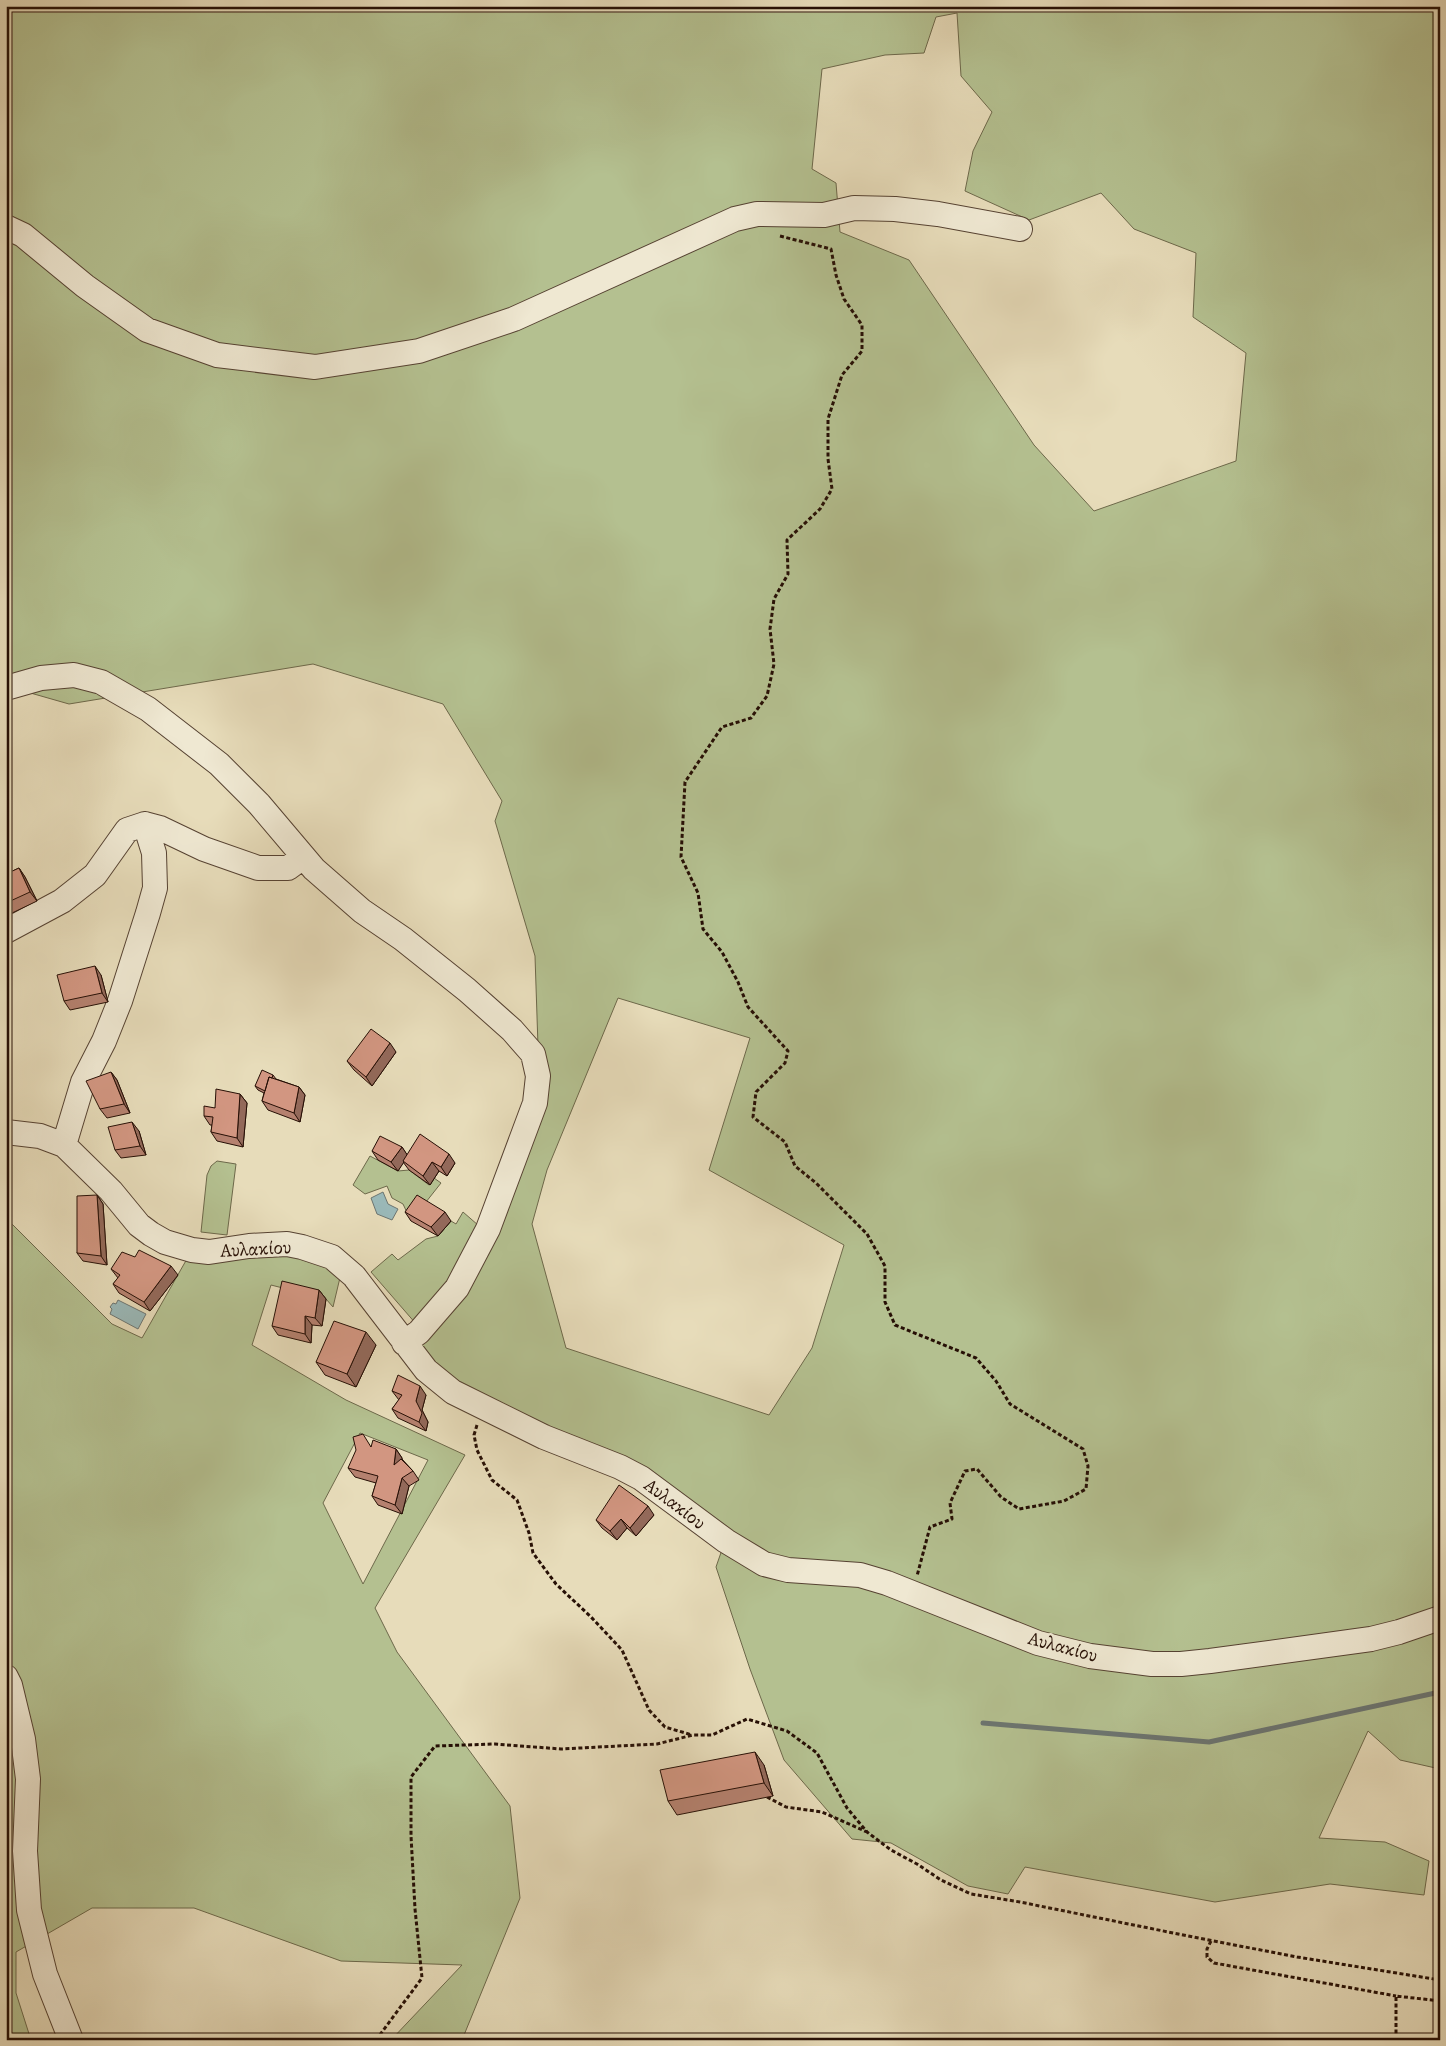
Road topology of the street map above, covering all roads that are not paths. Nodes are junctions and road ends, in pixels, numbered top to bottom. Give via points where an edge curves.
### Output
1 (6, 227) edge
2 (1020, 229) dead end
3 (6, 688) edge
4 (145, 824) junction
5 (303, 856) junction
6 (6, 931) edge
7 (6, 1132) edge
8 (64, 1145) junction
9 (404, 1343) junction
10 (1440, 1618) edge
11 (6, 1677) edge
12 (71, 2040) edge

1 - 2 street via 23,235 85,286 147,330 217,355 315,367 419,351 514,319 735,219 757,214 824,216 854,208 895,209
3 - 5 street via 41,678 74,675 101,682 148,709 219,764 259,804
4 - 5 street via 258,868 288,868
4 - 6 street via 127,830 95,875 62,901
4 - 8 street via 154,852 155,888 120,1001 83,1082
5 - 9 street via 362,911 403,938 512,1030 533,1054 538,1076 535,1102 488,1229 457,1288 419,1332
7 - 8 street, Αυλακίου via 40,1136
8 - 9 street, Αυλακίου via 140,1224 165,1242 209,1252 287,1244 332,1257 354,1276
9 - 10 street, Αυλακίου via 440,1382 482,1407 641,1478 726,1542 764,1564 788,1570 860,1575 1038,1642 1090,1656 1152,1664 1210,1661 1371,1639
11 - 12 street via 23,1739 28,1779 24,1851 30,1910 45,1974

